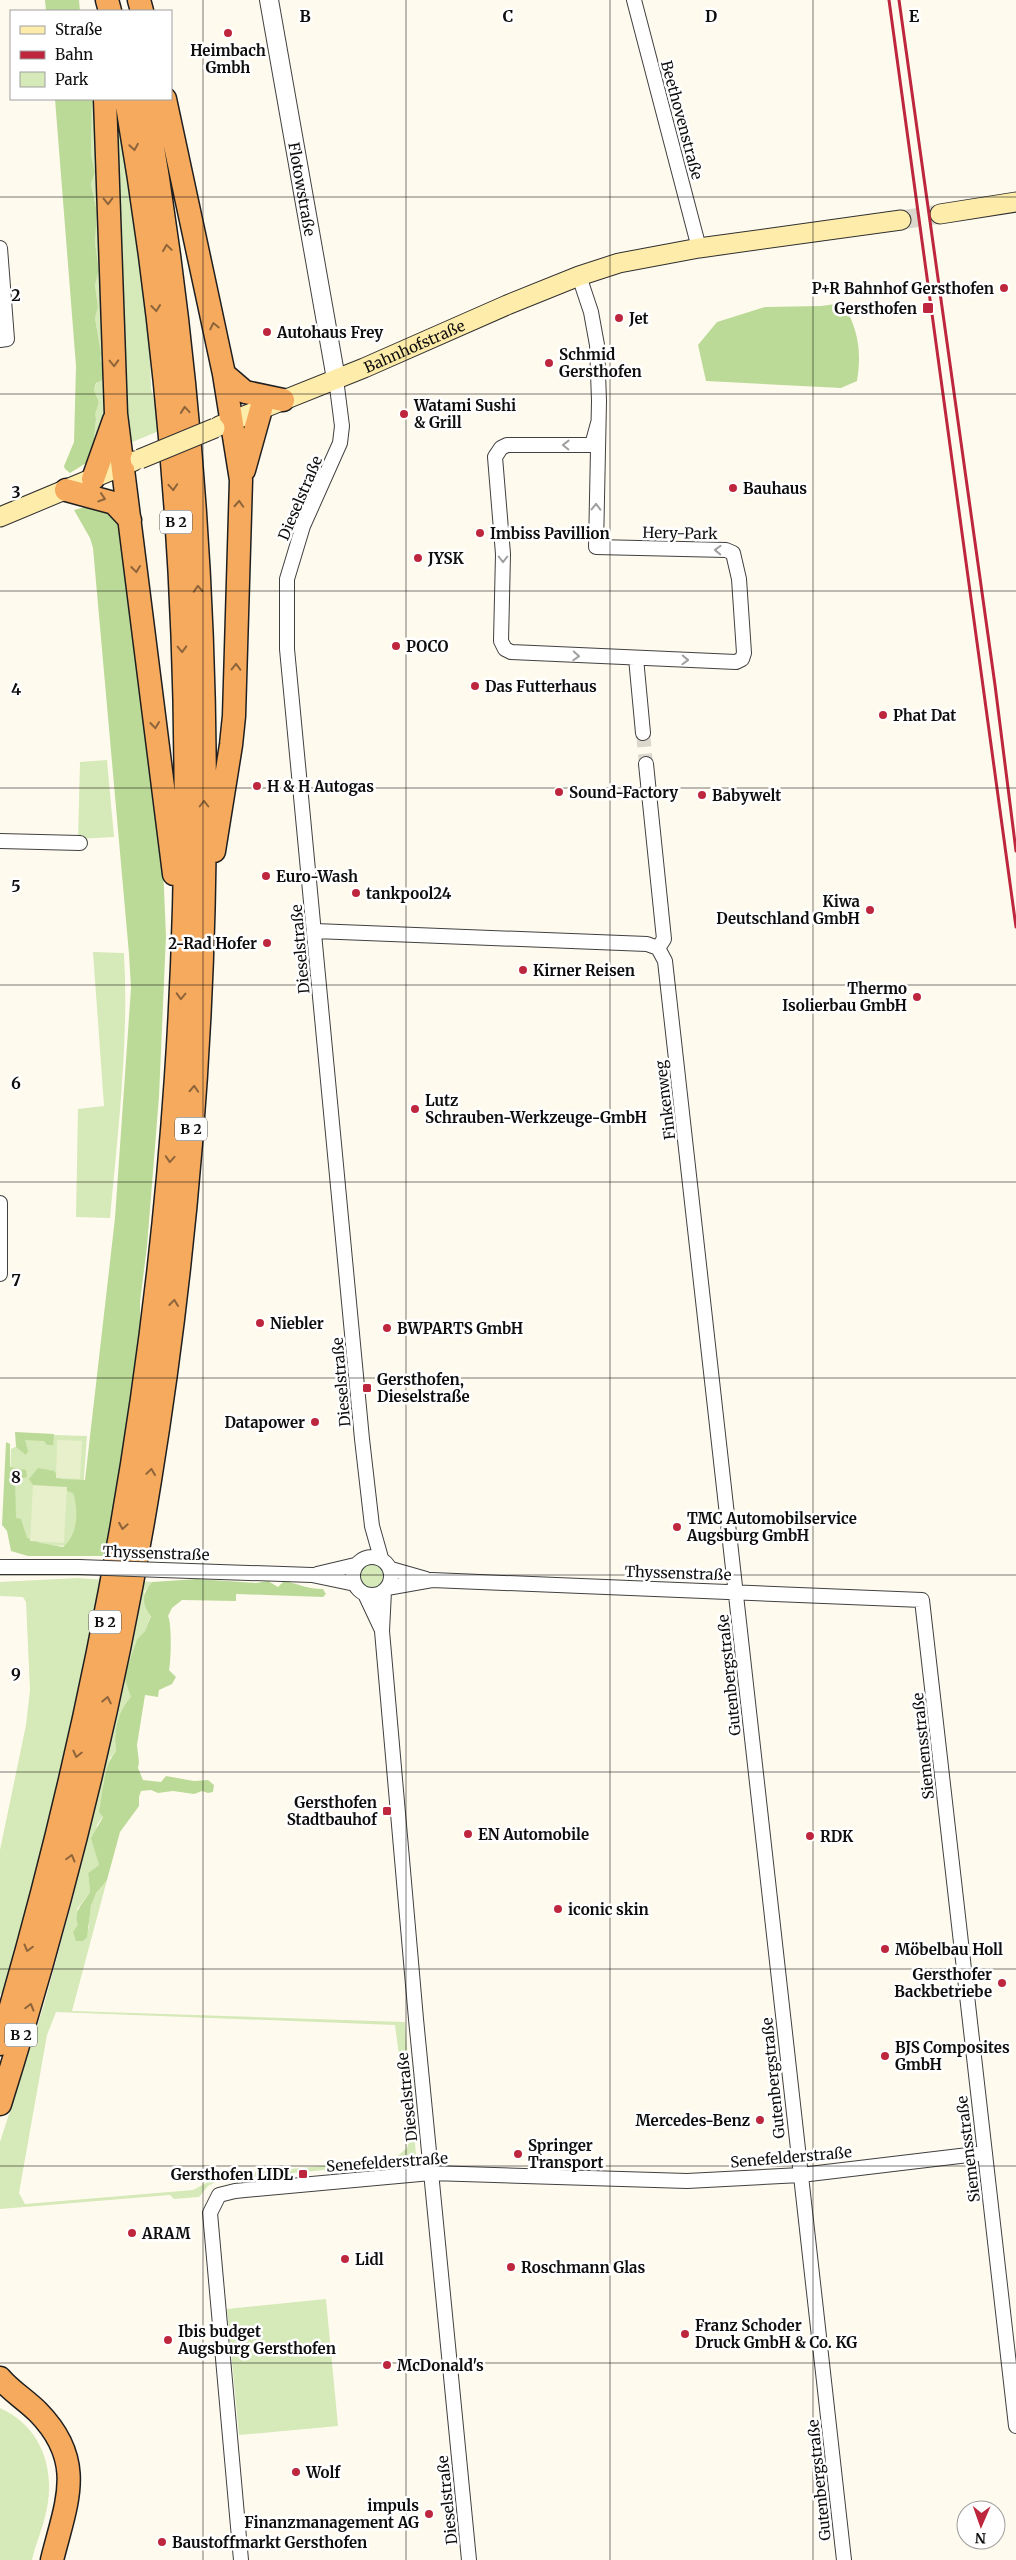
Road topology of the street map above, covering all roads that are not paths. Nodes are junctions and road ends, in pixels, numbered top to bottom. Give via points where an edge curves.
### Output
1 (269, 0) edge
2 (634, 0) edge
3 (105, 100) edge
4 (126, 100) edge
5 (145, 100) edge
6 (165, 100) edge
7 (1016, 202) edge
8 (940, 214) tunnel mouth
9 (901, 220) tunnel mouth
10 (0, 248) edge
11 (699, 248) junction
12 (579, 276) junction
13 (0, 340) edge
14 (224, 374) junction
15 (336, 379) junction
16 (283, 400) junction
17 (261, 409) junction
18 (116, 414) junction
19 (598, 423) junction
20 (224, 424) junction
21 (132, 462) junction
22 (93, 479) junction
23 (241, 480) junction
24 (66, 490) junction
25 (0, 517) edge
26 (130, 520) junction
27 (636, 658) junction
28 (642, 733) tunnel mouth
29 (646, 764) tunnel mouth
30 (0, 841) edge
31 (80, 843) dead end
32 (203, 906) junction
33 (315, 931) junction
34 (183, 948) junction
35 (658, 948) junction
36 (0, 1202) edge
37 (0, 1264) edge
38 (0, 1274) edge
39 (372, 1526) junction
40 (381, 1558) junction
41 (359, 1562) junction
42 (0, 1566) edge
43 (391, 1569) junction
44 (312, 1575) junction
45 (432, 1580) junction
46 (354, 1584) junction
47 (386, 1589) junction
48 (736, 1592) junction
49 (365, 1594) junction
50 (922, 1600) joint
51 (382, 1631) junction
52 (0, 2044) edge
53 (0, 2104) edge
54 (985, 2153) junction
55 (431, 2173) junction
56 (800, 2175) junction
57 (0, 2378) edge
58 (0, 2401) edge
59 (1016, 2426) edge
60 (38, 2560) edge
61 (52, 2560) edge
62 (241, 2560) edge
63 (469, 2560) edge
64 (844, 2560) edge

1 - 15 street, Flotowstraße
2 - 11 street, Beethovenstraße
3 -> 18 highway
4 -> 34 highway, B 2 via 157,318 175,506 185,777
32 -> 5 highway, B 2 via 201,663 192,489 170,276
14 -> 6 highway
7 - 8 main road
9 - 11 main road, Bahnhofstraße
10 - 13 street via 7,339
11 - 12 main road, Bahnhofstraße via 619,263
12 - 15 main road, Bahnhofstraße
12 - 19 street, Hery-Park via 591,312 597,345
14 - 16 highway via 245,392
14 - 20 highway
15 - 16 main road, Bahnhofstraße
15 - 33 street, Dieselstraße via 342,426 340,443 303,526 287,579 287,649
16 - 17 main road, Bahnhofstraße
17 - 20 main road, Bahnhofstraße
17 - 23 highway
18 - 21 highway
18 - 22 highway
19 -> 27 street, Hery-Park via 592,445 507,445 497,452 494,463 503,554 501,641 511,652
27 -> 19 street, Hery-Park via 736,662 742,659 736,561 733,553 726,550 596,547
20 - 21 main road, Bahnhofstraße, bridge
20 - 23 highway
21 - 22 main road, Bahnhofstraße
21 - 26 highway
22 - 24 main road, Bahnhofstraße
32 -> 23 highway via 231,744
24 - 25 main road, Bahnhofstraße
24 -> 26 highway via 114,503
26 -> 34 highway
27 - 28 street
29 - 35 street via 664,939
30 - 31 street
53 -> 32 highway, B 2 via 91,1779 148,1494 183,1228
33 - 35 street via 647,944
33 - 39 street, Dieselstraße
34 -> 52 highway, B 2 via 164,1226 152,1339 124,1520 69,1788
35 - 48 street, Finkenweg via 665,961
36 - 37 street
37 - 38 street
39 - 40 street, Dieselstraße
39 - 41 street, Dieselstraße
40 - 41 street via 372,1556
40 - 43 street, Dieselstraße
41 - 44 street, Thyssenstraße
41 - 46 street, Dieselstraße via 352,1575
42 - 44 street, Thyssenstraße, bridge
43 - 45 street, Thyssenstraße
43 - 47 street, Dieselstraße via 392,1579
44 - 46 street, Thyssenstraße
45 - 47 street, Thyssenstraße
45 - 48 street, Thyssenstraße
46 - 49 street, Dieselstraße
47 - 49 street via 375,1595
47 - 51 street, Dieselstraße
48 - 50 street, Thyssenstraße
48 - 56 street, Gutenbergstraße
49 - 51 street, Dieselstraße
50 - 54 street, Siemensstraße
51 - 55 street, Dieselstraße
54 - 56 street, Senefelderstraße
54 - 59 street, Siemensstraße
55 - 56 street, Senefelderstraße via 687,2181
55 - 62 street, Senefelderstraße via 235,2191 219,2195 212,2204 210,2222
55 - 63 street, Dieselstraße
56 - 64 street, Gutenbergstraße
57 - 61 highway via 46,2421 58,2439 68,2469 68,2506
58 - 60 highway via 33,2424 46,2440 54,2464 56,2494

